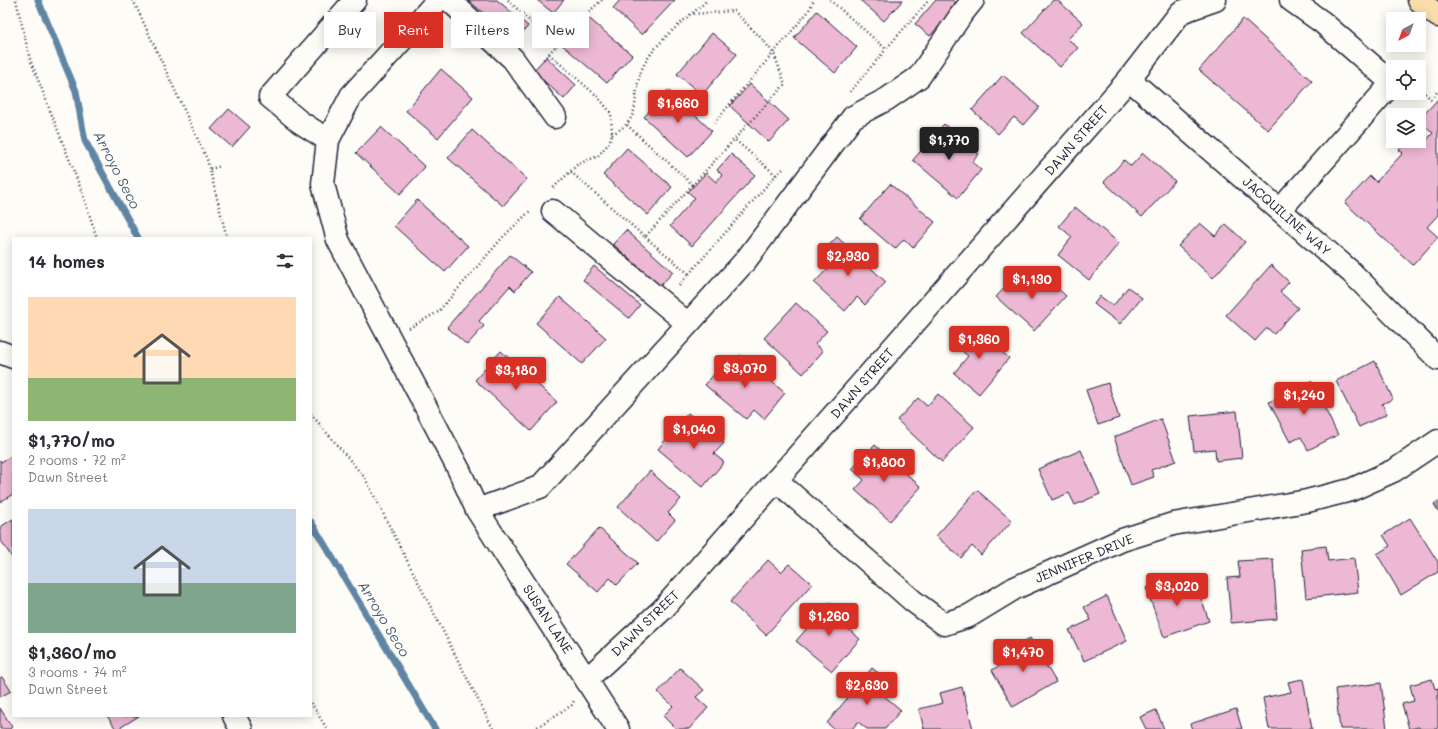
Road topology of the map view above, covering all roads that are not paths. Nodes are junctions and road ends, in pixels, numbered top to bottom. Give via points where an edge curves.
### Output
1 (355, 0) edge
2 (438, 0) edge
3 (449, 0) edge
4 (973, 0) edge
5 (1216, 0) edge
6 (1291, 0) edge
7 (1419, 0) edge
8 (1438, 16) edge
9 (1129, 79) junction
10 (555, 117) dead end
11 (328, 140) junction
12 (546, 203) road end
13 (1280, 210) junction
14 (688, 324) junction
15 (0, 352) edge
16 (12, 357) edge
17 (1438, 359) edge
18 (1438, 441) edge
19 (776, 480) junction
20 (477, 510) junction
21 (587, 679) junction
22 (235, 717) edge
23 (242, 729) edge
24 (618, 729) edge

1 - 11 street via 270,97 300,122
2 - 11 street via 351,96
3 - 10 street via 513,59
4 - 14 street via 919,77 887,100 853,117 746,260
5 - 9 street, DAWN STREET via 1181,12
6 - 13 street via 1322,22 1392,83
7 - 8 main road
9 - 13 street, JACQUILINE WAY
9 - 19 street, DAWN STREET
11 - 20 street, SUSAN LANE via 323,184 338,240 459,470
12 - 14 street
13 - 17 street, JACQUILINE WAY via 1351,272
14 - 20 street via 540,487
15 - 16 street
18 - 19 street, JENNIFER DRIVE via 1395,470 1351,490 1307,501 1173,524 1122,540 1016,588 970,616 944,624 912,601
19 - 21 street, DAWN STREET via 663,609
20 - 21 street, SUSAN LANE
21 - 24 street, SUSAN LANE
22 - 23 street

